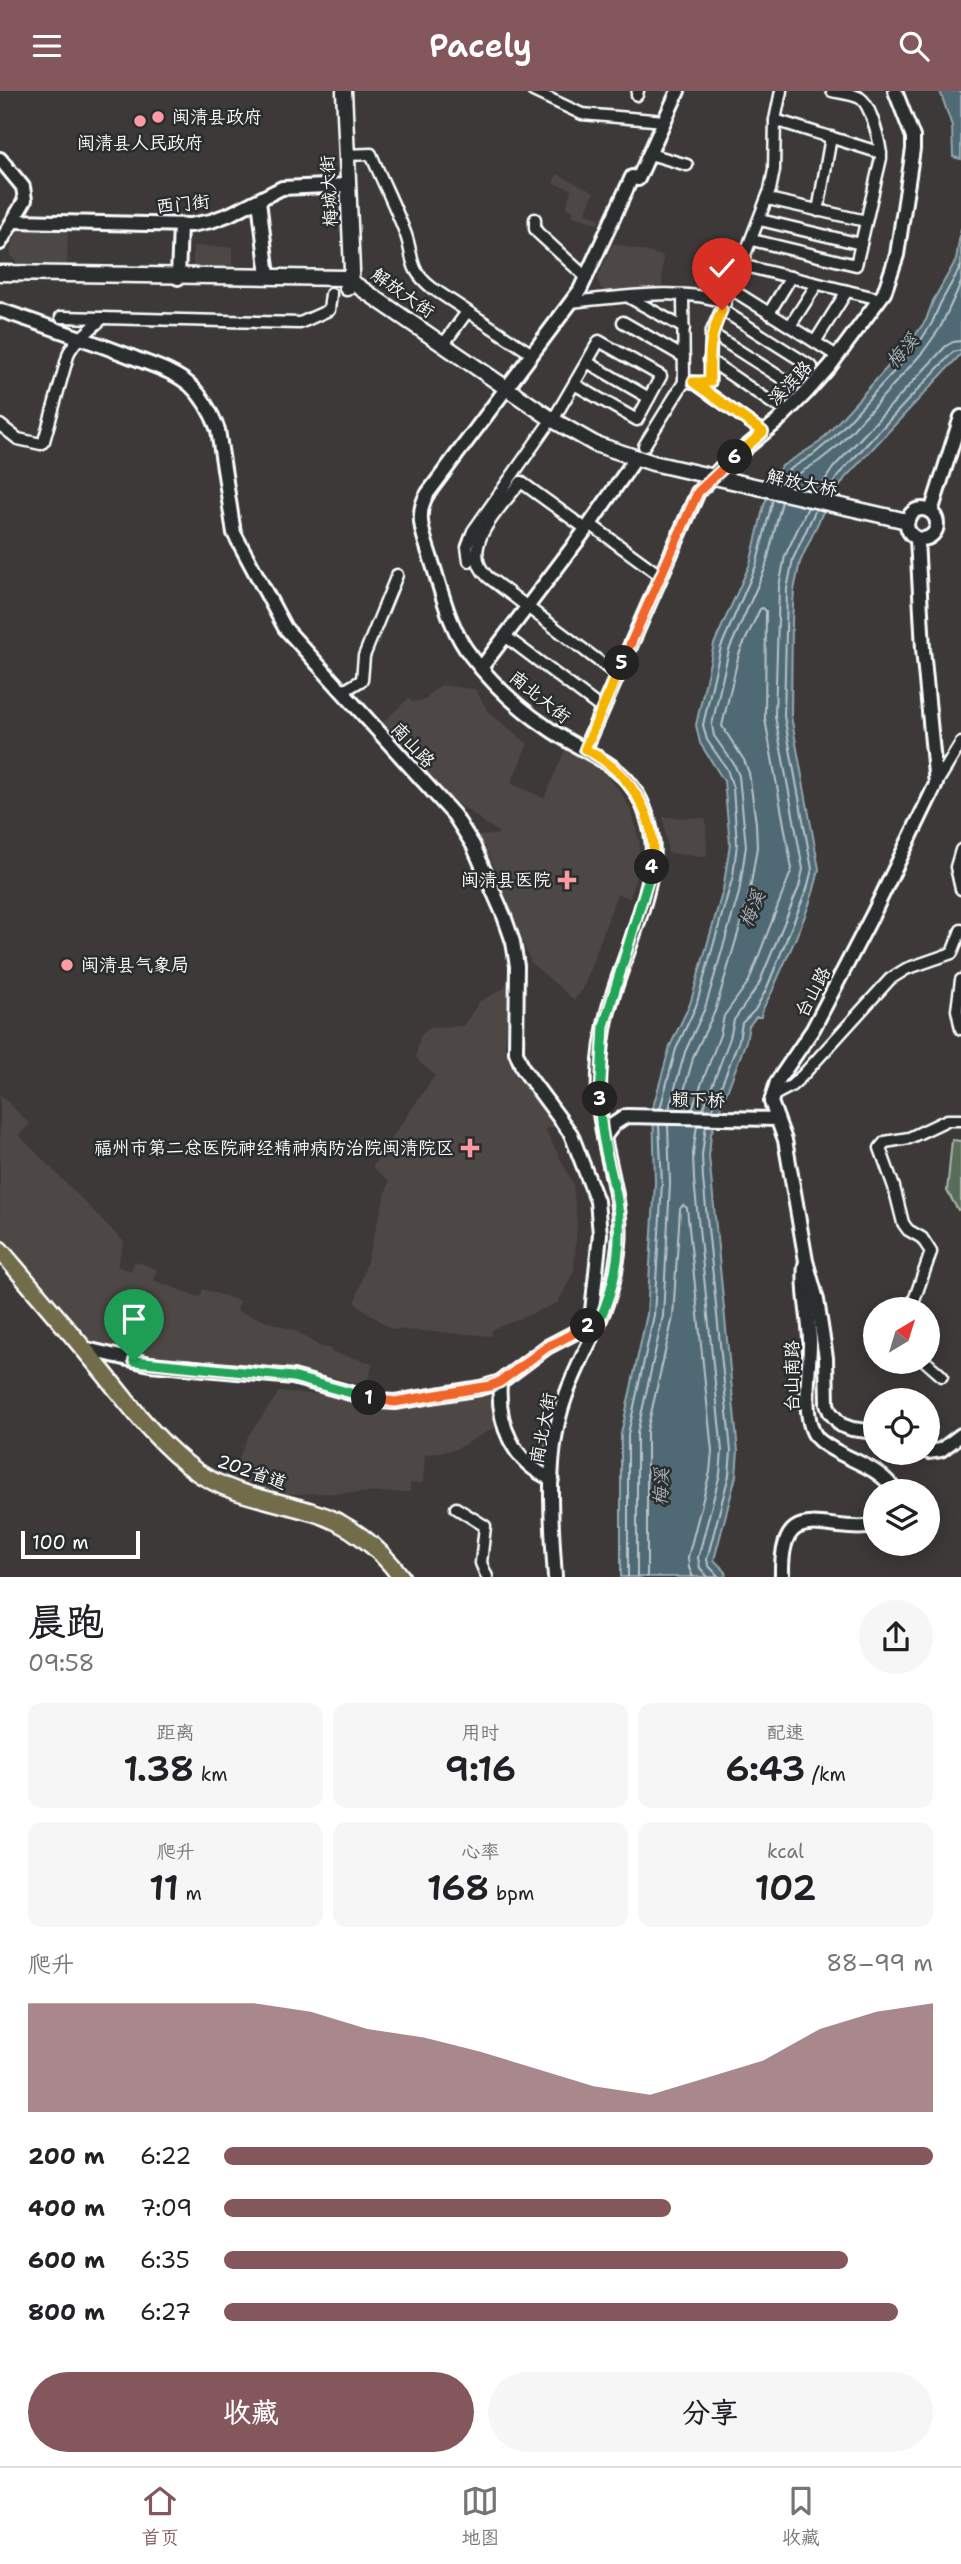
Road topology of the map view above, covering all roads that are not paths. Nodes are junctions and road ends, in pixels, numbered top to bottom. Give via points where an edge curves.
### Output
1 (344, 91) edge
2 (533, 91) edge
3 (678, 91) edge
4 (781, 91) edge
5 (832, 91) edge
6 (895, 91) edge
7 (775, 120) junction
8 (665, 121) junction
9 (831, 137) junction
10 (881, 153) junction
11 (650, 154) junction
12 (346, 155) junction
13 (0, 159) edge
14 (687, 165) dead end
15 (348, 185) junction
16 (768, 199) junction
17 (259, 200) junction
18 (818, 211) junction
19 (535, 219) dead end
20 (15, 221) junction
21 (760, 221) junction
22 (866, 221) junction
23 (180, 225) junction
24 (752, 240) junction
25 (0, 243) edge
26 (861, 244) junction
27 (741, 265) junction
28 (0, 273) edge
29 (268, 277) junction
30 (791, 277) junction
31 (178, 278) junction
32 (587, 278) junction
33 (0, 283) edge
34 (349, 284) junction
35 (817, 284) junction
36 (731, 289) junction
37 (847, 291) junction
38 (331, 294) dead end
39 (683, 295) junction
40 (630, 298) junction
41 (880, 299) junction
42 (571, 302) junction
43 (724, 307) junction
44 (0, 310) edge
45 (467, 312) junction
46 (769, 313) junction
47 (61, 317) dead end
48 (103, 318) junction
49 (623, 322) dead end
50 (790, 326) junction
51 (684, 328) junction
52 (711, 333) junction
53 (82, 338) junction
54 (815, 342) junction
55 (443, 345) junction
56 (532, 354) junction
57 (837, 356) junction
58 (684, 357) junction
59 (709, 359) junction
60 (587, 362) junction
61 (812, 367) dead end
62 (689, 382) junction
63 (574, 384) junction
64 (794, 386) dead end
65 (503, 392) junction
66 (649, 398) junction
67 (775, 405) dead end
68 (961, 417) edge
69 (550, 423) junction
70 (0, 425) edge
71 (763, 432) junction
72 (644, 446) dead end
73 (631, 465) junction
74 (709, 479) junction
75 (745, 487) joint
76 (931, 512) junction
77 (906, 524) junction
78 (588, 527) junction
79 (917, 539) junction
80 (469, 561) dead end
81 (397, 575) dead end
82 (661, 576) junction
83 (527, 607) junction
84 (505, 636) junction
85 (481, 668) junction
86 (617, 675) junction
87 (342, 692) junction
88 (602, 709) junction
89 (961, 743) edge
90 (585, 749) junction
91 (936, 784) junction
92 (961, 850) edge
93 (961, 890) edge
94 (961, 930) edge
95 (961, 981) edge
96 (961, 1028) edge
97 (772, 1096) junction
98 (600, 1105) junction
99 (630, 1117) junction
100 (777, 1119) junction
101 (961, 1120) edge
102 (604, 1137) junction
103 (0, 1250) edge
104 (806, 1261) junction
105 (915, 1297) edge
106 (595, 1322) junction
107 (589, 1342) joint
108 (82, 1348) junction
109 (940, 1374) edge
110 (942, 1376) dead end
111 (500, 1382) junction
112 (863, 1430) edge
113 (961, 1435) edge
114 (940, 1450) edge
115 (552, 1479) junction
116 (884, 1479) edge
117 (456, 1508) dead end
118 (863, 1527) edge
119 (485, 1576) edge
120 (401, 1577) edge
121 (555, 1577) edge
122 (782, 1577) edge

1 - 12 main road, 梅城大街
2 - 8 street via 582,114
3 - 8 street, 南北大街
4 - 7 street
5 - 10 street via 864,102
6 - 41 street, 溪滨路 via 914,149 897,255
7 - 9 street
7 - 16 street
8 - 11 street, 南北大街
9 - 10 street
9 - 18 street
10 - 22 street
11 - 14 street
11 - 32 street, 南北大街 via 638,179 632,177
12 - 15 main road, 梅城大街
12 - 45 street via 371,154 420,278
13 - 20 street via 25,193
15 - 17 street, 西门街 via 282,188
15 - 34 main road, 梅城大街
16 - 18 street
16 - 21 street
17 - 23 street, 西门街 via 211,221
17 - 29 street
18 - 22 street
19 - 32 street via 538,233
20 - 23 street, 西门街
20 - 25 street
21 - 24 street
21 - 26 street
22 - 26 street
23 - 31 street
24 - 26 street via 856,265
24 - 27 street
27 - 30 street
27 - 36 street
28 - 31 main road, 解放大街
29 - 31 main road, 解放大街
29 - 34 main road, 解放大街 via 329,277
30 - 35 street
30 - 46 street
32 - 42 street, 南北大街
33 - 34 main road, 解放大街
34 - 55 main road, 解放大街
34 - 65 main road, 解放大街
35 - 37 street
35 - 50 street
36 - 43 street
36 - 46 street
37 - 41 street
37 - 54 street
38 - 48 street via 329,310 297,323
39 - 40 street
39 - 43 street via 709,297
39 - 51 street
40 - 42 street
40 - 51 street
41 - 57 street, 溪滨路
42 - 56 street, 南北大街
43 - 52 street
43 - 61 street
44 - 53 street, 南山路
45 - 55 street
45 - 56 street
46 - 50 street
47 - 48 street
48 - 53 street
49 - 58 street
50 - 54 street
51 - 58 street
52 - 59 street
52 - 64 street
53 - 70 street via 63,367 44,441 18,439
53 - 87 street, 南山路 via 174,374 200,397 218,430 237,540 288,632
54 - 57 street
55 - 65 main road, 解放大街
56 - 65 street, 南北大街
57 - 71 street, 溪滨路
58 - 62 street
59 - 62 street via 710,382
59 - 67 street
60 - 63 street
60 - 66 street
60 - 66 street via 599,341 661,376
62 - 71 street
62 - 72 street
63 - 66 street via 636,420
63 - 69 street
65 - 69 main road, 解放大街
65 - 85 street, 南北大街 via 424,499 421,514 452,622
68 - 76 street
69 - 73 main road, 解放大街 via 592,451
69 - 74 main road, 解放大街 via 610,450
69 - 80 street via 472,531
71 - 74 street, 溪滨路
73 - 74 main road, 解放大街
73 - 78 street
74 - 75 main road, 解放大街
74 - 82 street, 溪滨路 via 698,492
75 - 77 main road, 解放大桥
76 - 77 street via 916,510
76 - 79 street via 937,521 936,531 929,538
77 - 79 street
78 - 82 street
78 - 83 street
78 - 83 street via 522,482 484,530 477,548 480,568
79 - 91 street
81 - 87 street via 364,656 362,680
82 - 86 street, 溪滨路
83 - 84 street
83 - 86 street
84 - 85 street
84 - 88 street
85 - 90 street, 南北大街 via 532,716
86 - 88 street, 溪滨路
87 - 106 street, 南山路 via 454,815 473,845 504,916 517,967 519,1061 571,1134 597,1201 600,1234
88 - 90 street, 溪滨路
89 - 91 street
90 - 98 street, 南北大街 via 612,765 632,787 645,810 653,845 648,887 604,1026
91 - 97 street, 台山路 via 885,892
92 - 93 street via 956,867
94 - 97 street via 952,953 890,979 802,1076
95 - 96 street via 957,1010
97 - 100 street
98 - 99 street
98 - 102 street, 南北大街
99 - 100 street, 赖下桥
99 - 102 street via 614,1124
100 - 104 street via 785,1140
101 - 105 street via 947,1120 909,1138 885,1142 880,1148 903,1223 932,1252
102 - 106 street, 南北大街 via 620,1230 609,1296
103 - 108 main road, 202省道
104 - 112 street via 822,1329 828,1408 846,1428
104 - 116 street, 台山南路 via 803,1289 810,1339 812,1429 820,1441
106 - 107 street, 南山路
106 - 111 street via 547,1347
107 - 115 street, 南北大街 via 561,1409
108 - 111 street via 150,1364 293,1377 387,1402
108 - 120 main road, 202省道 via 154,1435 194,1470 232,1489 329,1518 371,1545
109 - 110 street
111 - 115 street via 503,1422 513,1448 528,1466
113 - 114 street
115 - 121 street, 南北大街
117 - 119 street via 485,1526 480,1557
118 - 122 street via 812,1522 801,1526 782,1548

